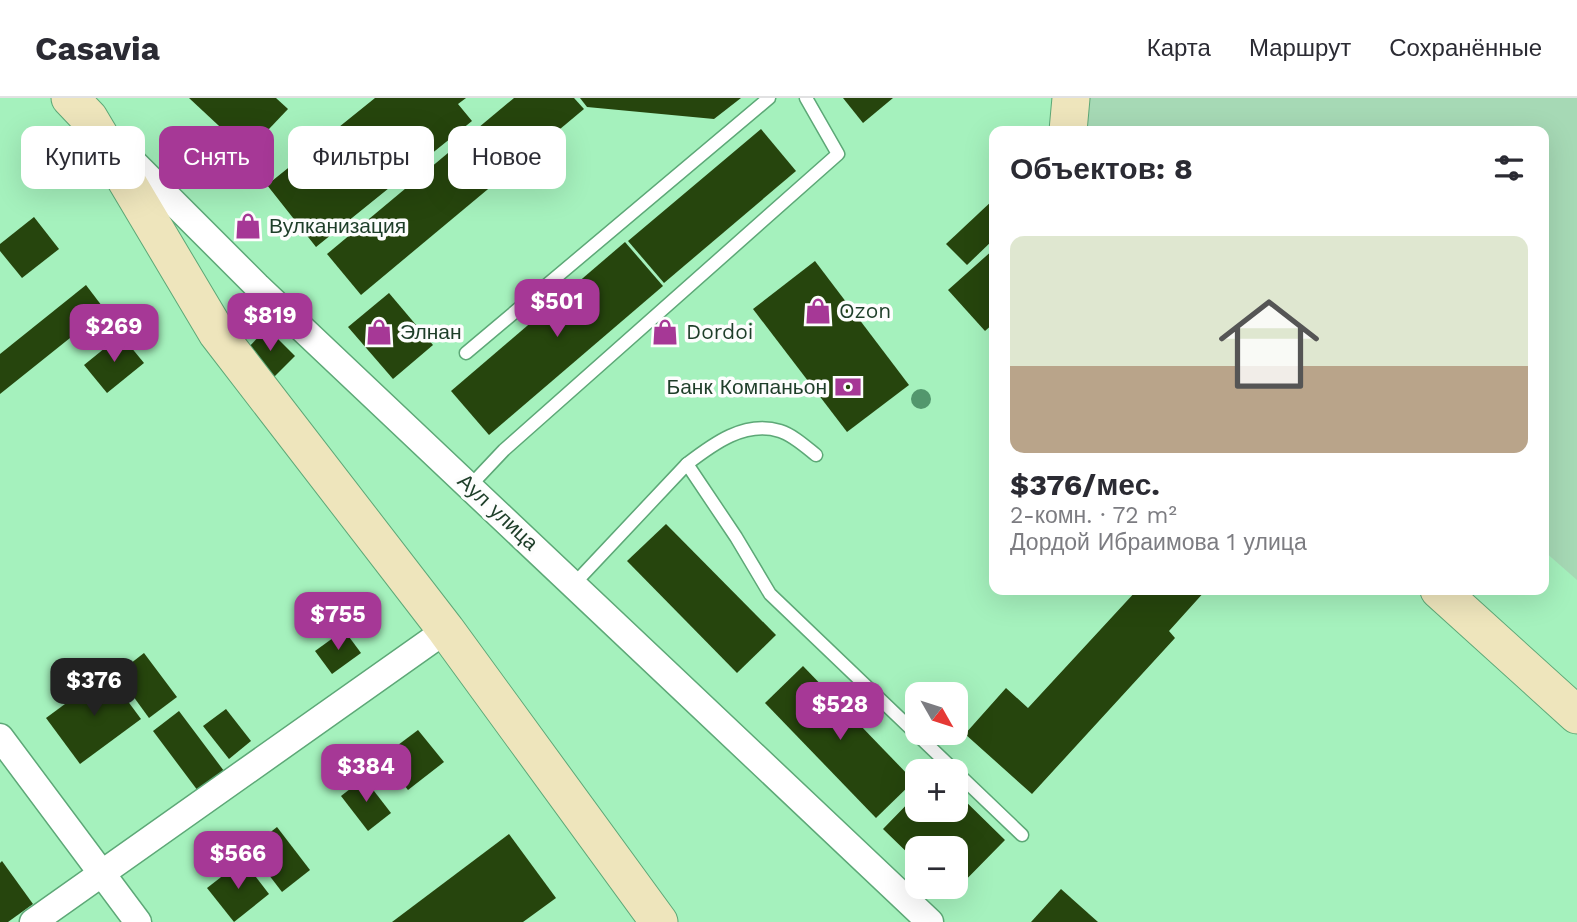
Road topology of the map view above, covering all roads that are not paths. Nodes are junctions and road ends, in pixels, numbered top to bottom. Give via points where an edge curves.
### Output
1 (769, 98) edge
2 (806, 98) edge
3 (1071, 98) edge
4 (79, 108) edge
5 (1069, 126) edge
6 (466, 353) dead end
7 (816, 455) dead end
8 (687, 464) junction
9 (470, 486) junction
10 (574, 584) junction
11 (1445, 595) edge
12 (446, 630) junction
13 (1577, 715) edge
14 (0, 737) edge
15 (1023, 835) dead end
16 (101, 873) junction
17 (33, 922) edge
18 (138, 922) edge
19 (659, 922) edge
20 (930, 922) edge

1 - 6 lane
2 - 9 lane via 838,154 504,450
3 - 5 main road
4 - 9 street, Аул улица via 257,286
4 - 12 main road via 217,333
7 - 8 lane via 782,432 765,429 722,439
8 - 10 lane
8 - 15 lane via 770,594
9 - 10 street, Аул улица
10 - 20 street, Аул улица
11 - 13 main road
12 - 16 street
12 - 19 main road
14 - 16 street
16 - 17 street
16 - 18 street

